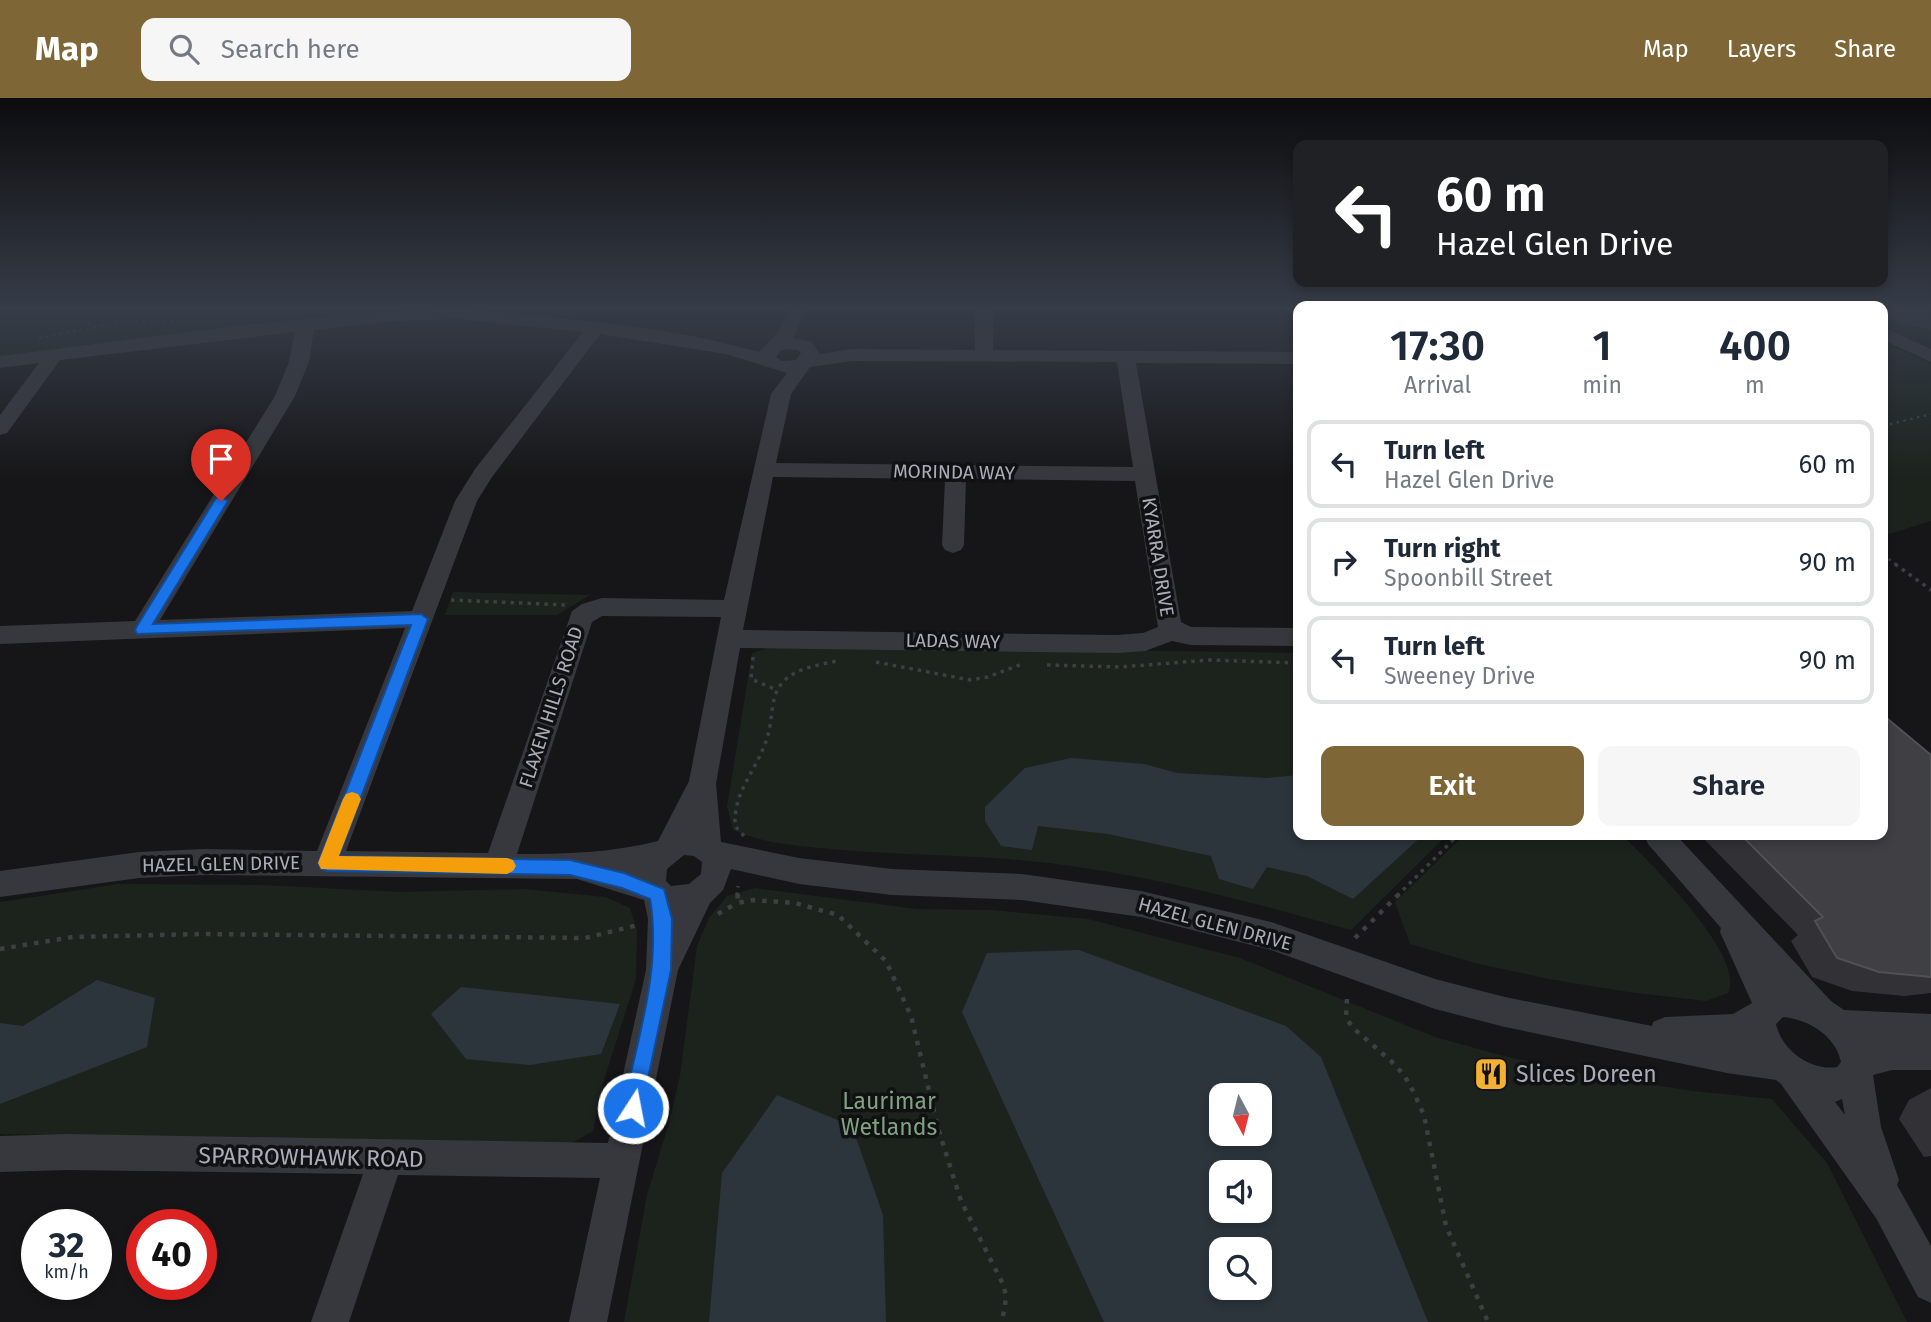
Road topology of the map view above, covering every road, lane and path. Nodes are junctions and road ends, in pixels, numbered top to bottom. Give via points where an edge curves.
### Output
1 (47, 366) edge
2 (297, 366) edge
3 (566, 366) edge
4 (776, 366) edge
5 (799, 366) edge
6 (1127, 366) edge
7 (781, 394) junction
8 (1931, 414) edge
9 (1888, 425) edge
10 (0, 429) edge
11 (764, 470) junction
12 (956, 472) junction
13 (1144, 474) junction
14 (953, 545) dead end
15 (1888, 559) edge
16 (1931, 590) edge
17 (735, 609) junction
18 (424, 610) junction
19 (590, 610) junction
20 (142, 630) junction
21 (1173, 631) junction
22 (0, 635) edge
23 (1293, 637) edge
24 (731, 639) junction
25 (756, 640) junction
26 (777, 690) dead end
27 (702, 784) junction
28 (1453, 840) edge
29 (1662, 840) edge
30 (667, 849) junction
31 (709, 850) junction
32 (327, 863) junction
33 (498, 866) junction
34 (570, 867) junction
35 (799, 871) junction
36 (0, 884) edge
37 (678, 901) junction
38 (737, 903) dead end
39 (1726, 912) junction
40 (1355, 938) dead end
41 (0, 949) edge
42 (1346, 999) dead end
43 (1766, 1010) junction
44 (1830, 1020) junction
45 (1931, 1030) edge
46 (1621, 1034) junction
47 (1931, 1054) edge
48 (1856, 1066) junction
49 (1788, 1069) junction
50 (0, 1154) edge
51 (386, 1159) junction
52 (622, 1161) junction
53 (1889, 1205) junction
54 (1931, 1284) edge
55 (331, 1322) edge
56 (588, 1322) edge
57 (1488, 1322) edge

1 - 10 street
2 - 20 street via 285,396
3 - 18 street via 466,501
4 - 7 street
5 - 7 street
6 - 13 street, KYARRA DRIVE
7 - 11 street
8 - 9 path
11 - 12 street, MORINDA WAY
11 - 17 street
12 - 13 street, MORINDA WAY
12 - 14 street
13 - 21 street, KYARRA DRIVE via 1166,620
15 - 16 path
17 - 19 street, FLAXEN HILLS ROAD
17 - 24 street
18 - 19 path via 558,603
18 - 20 street
18 - 32 street
19 - 33 street, FLAXEN HILLS ROAD via 575,629
20 - 22 street
21 - 23 street, KYARRA DRIVE via 1191,636
21 - 25 street, LADAS WAY via 1145,642 1117,644
24 - 25 street, LADAS WAY
24 - 27 street
25 - 26 path via 750,676
27 - 30 street
27 - 31 street
28 - 40 path
29 - 39 street
30 - 31 street via 691,843
30 - 34 street, HAZEL GLEN DRIVE via 628,861
30 - 37 street via 655,859 649,875
31 - 35 street, HAZEL GLEN DRIVE
31 - 37 street via 717,867 715,876
32 - 33 street, HAZEL GLEN DRIVE
32 - 36 street, HAZEL GLEN DRIVE via 139,865
33 - 34 street, HAZEL GLEN DRIVE
34 - 37 street, HAZEL GLEN DRIVE
35 - 37 street, HAZEL GLEN DRIVE via 739,877
35 - 46 street, HAZEL GLEN DRIVE via 892,882 1022,887 1142,904 1270,936 1435,994
37 - 38 path via 713,918
37 - 41 path via 585,938 200,934 73,937
37 - 52 street
39 - 43 street
39 - 44 street
42 - 57 path via 1346,1017 1352,1027 1404,1075 1424,1115 1446,1226
43 - 44 street via 1780,1002 1793,1002
43 - 46 street, HAZEL GLEN DRIVE via 1737,1029
43 - 49 street via 1760,1025 1762,1038
44 - 45 street
44 - 48 street via 1855,1051
46 - 49 street, HAZEL GLEN DRIVE
47 - 48 street via 1892,1054
48 - 49 street via 1849,1079 1825,1085
48 - 53 street via 1864,1127
49 - 53 street
50 - 51 street, SPARROWHAWK ROAD
51 - 52 street, SPARROWHAWK ROAD
51 - 55 street
52 - 56 street
53 - 54 street

